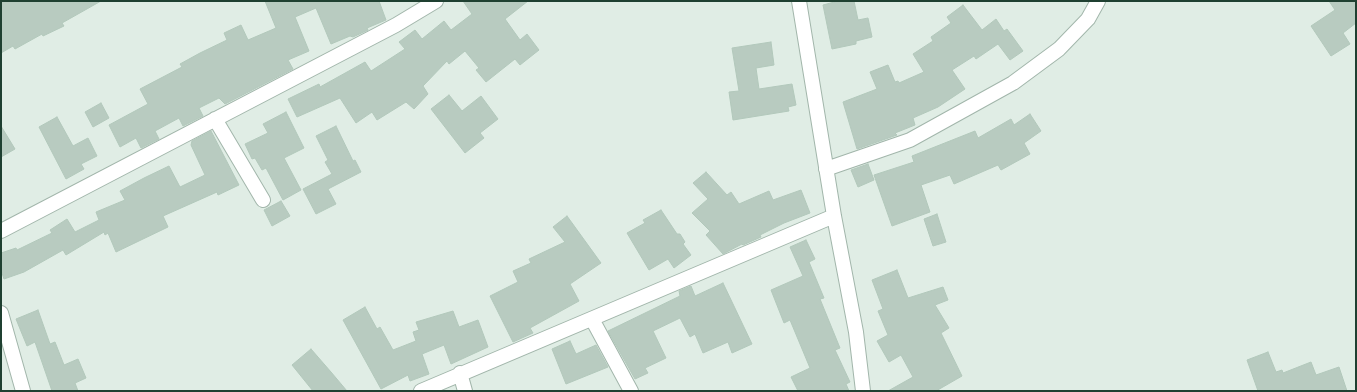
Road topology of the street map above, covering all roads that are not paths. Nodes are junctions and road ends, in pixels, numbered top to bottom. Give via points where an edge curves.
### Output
1 (436, 1) edge
2 (799, 1) edge
3 (1098, 1) edge
4 (215, 119) junction
5 (826, 169) junction
6 (263, 200) dead end
7 (834, 216) junction
8 (1, 231) edge
9 (1, 313) edge
10 (592, 319) junction
11 (460, 373) junction
12 (23, 391) edge
13 (421, 391) edge
14 (466, 391) edge
15 (630, 391) edge
16 (863, 391) edge

1 - 4 street
2 - 5 street
3 - 5 street via 1088,19 1059,49 1013,83 910,140
4 - 6 street
4 - 8 street
5 - 7 street
7 - 10 street
7 - 16 street via 856,332
9 - 12 street
10 - 11 street
10 - 15 street
11 - 13 street
11 - 14 street

